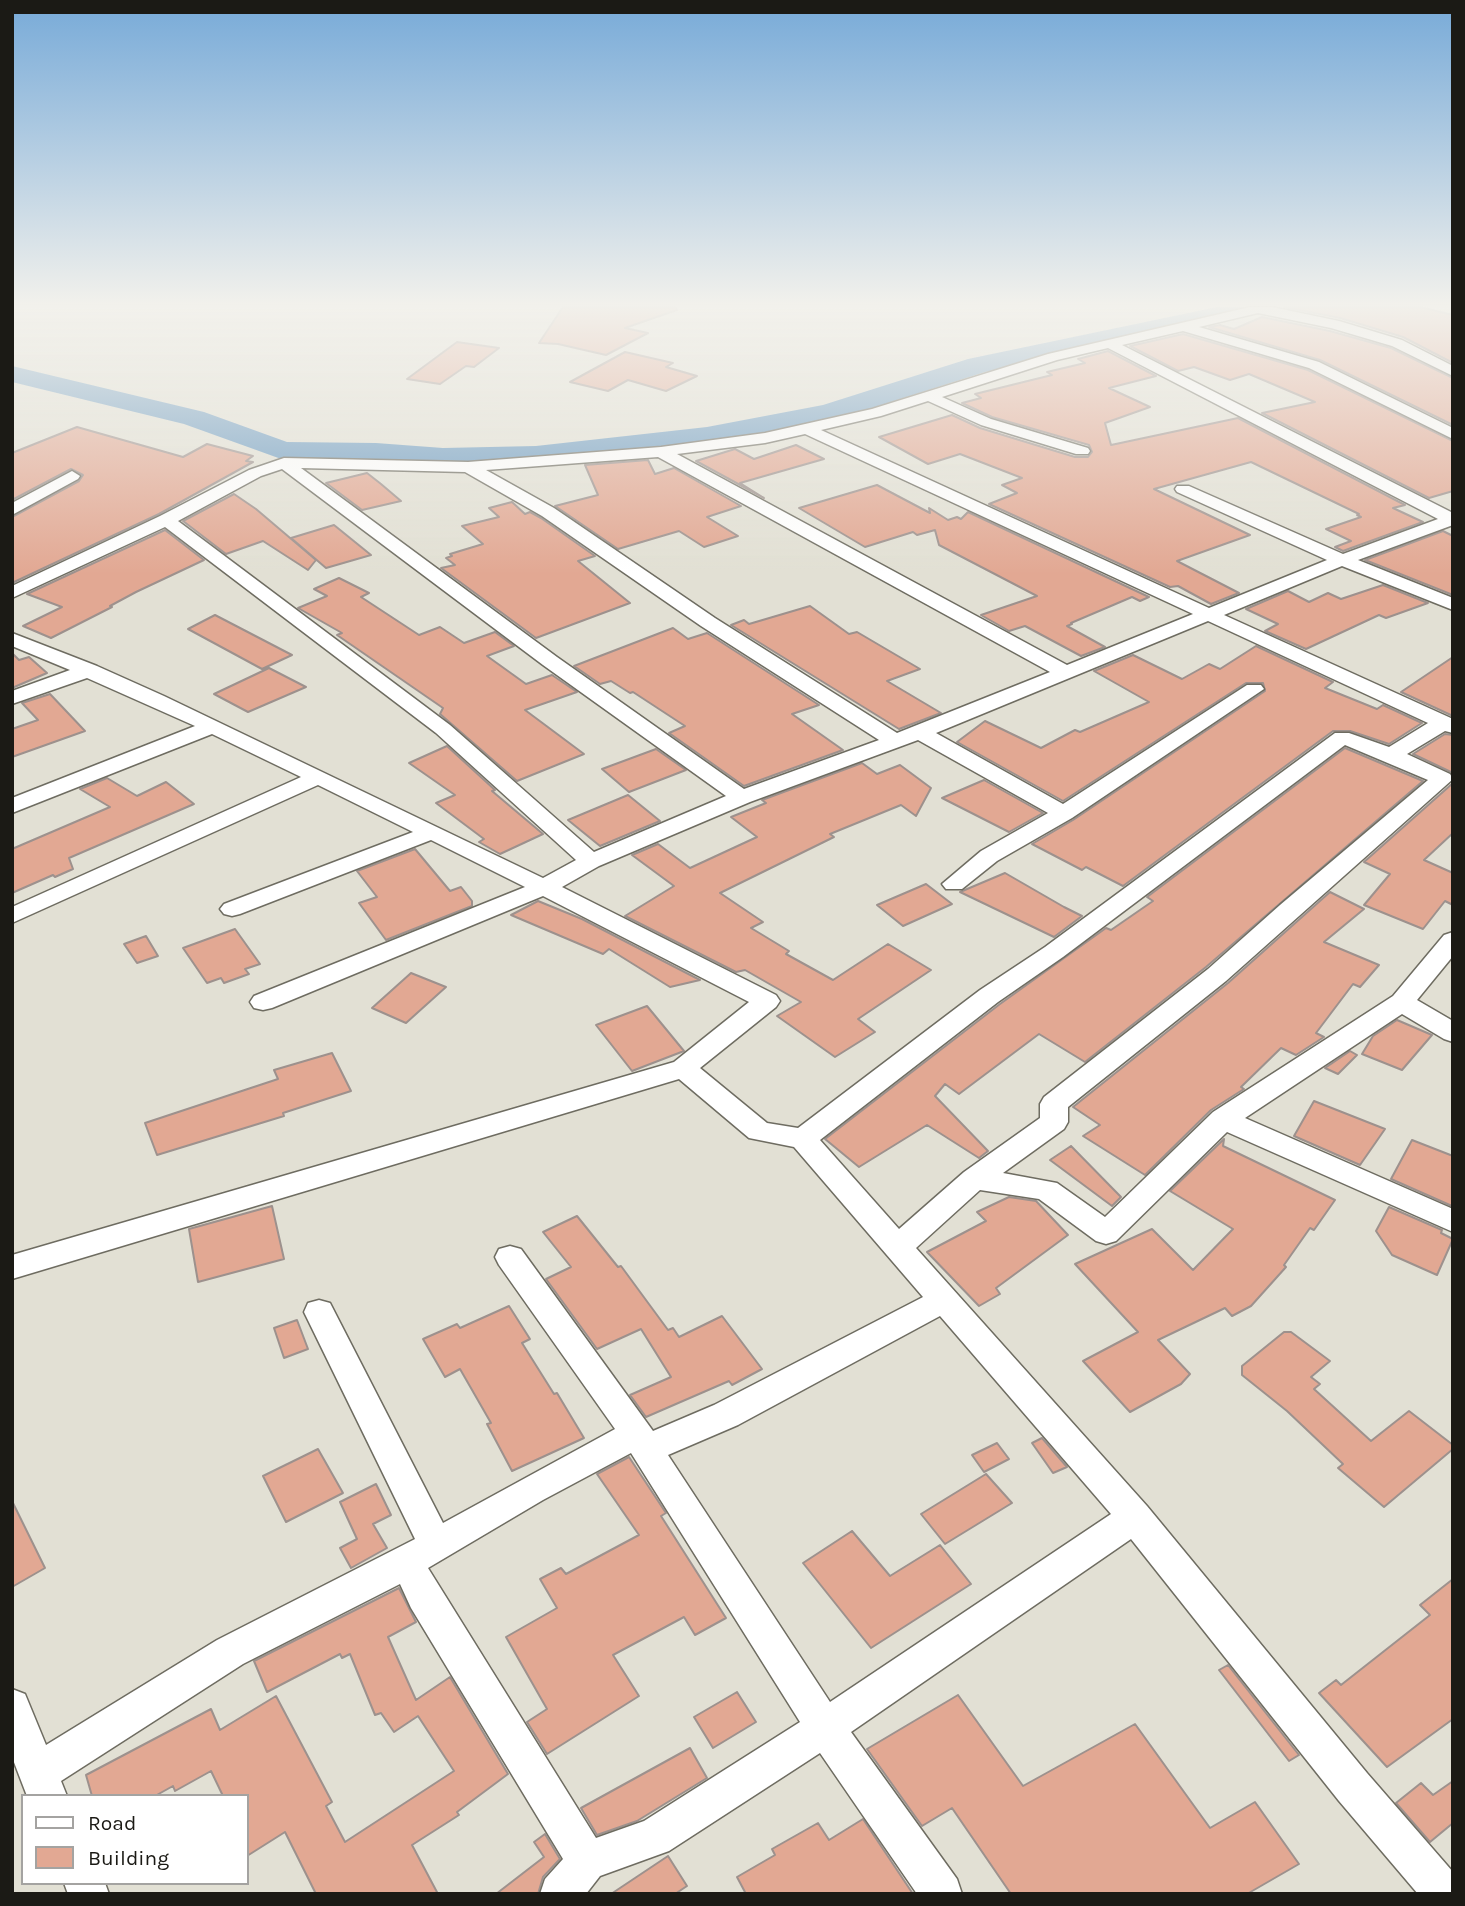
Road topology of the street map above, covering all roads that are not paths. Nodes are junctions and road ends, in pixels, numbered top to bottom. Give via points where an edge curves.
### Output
1 (938, 396) edge
2 (1211, 396) edge
3 (1376, 396) edge
4 (932, 398) junction
5 (807, 429) junction
6 (1453, 434) edge
7 (1083, 451) dead end
8 (661, 452) junction
9 (284, 463) junction
10 (468, 467) junction
11 (72, 476) dead end
12 (1183, 489) dead end
13 (12, 510) edge
14 (166, 520) junction
15 (1452, 520) edge
16 (1342, 560) junction
17 (12, 593) edge
18 (1453, 605) edge
19 (1211, 614) junction
20 (12, 639) edge
21 (90, 670) junction
22 (1065, 671) junction
23 (1254, 689) dead end
24 (12, 698) edge
25 (1448, 725) edge
26 (211, 727) junction
27 (920, 732) junction
28 (895, 741) junction
29 (1391, 755) junction
30 (318, 777) junction
31 (741, 797) junction
32 (12, 806) edge
33 (1064, 813) junction
34 (432, 832) junction
35 (591, 861) junction
36 (954, 884) dead end
37 (544, 887) junction
38 (232, 909) dead end
39 (12, 916) edge
40 (1453, 940) edge
41 (263, 1002) dead end
42 (1402, 1002) junction
43 (1453, 1033) edge
44 (683, 1068) junction
45 (1223, 1119) junction
46 (803, 1139) junction
47 (974, 1179) junction
48 (1453, 1221) edge
49 (898, 1247) junction
50 (510, 1257) dead end
51 (12, 1267) edge
52 (944, 1300) junction
53 (319, 1312) dead end
54 (641, 1442) junction
55 (1135, 1517) junction
56 (421, 1553) junction
57 (12, 1707) edge
58 (825, 1728) junction
59 (43, 1785) edge
60 (587, 1861) junction
61 (560, 1894) edge
62 (942, 1894) edge
63 (1445, 1894) edge

1 - 4 street
2 - 15 street
3 - 6 street
4 - 5 street
4 - 7 street via 986,422
5 - 8 street
5 - 19 street
8 - 10 street
8 - 22 street
9 - 10 street
9 - 14 street via 255,473
9 - 31 street
10 - 28 street via 548,512 708,622
11 - 13 street
12 - 16 street
14 - 17 street
14 - 35 street via 443,729
15 - 16 street
16 - 18 street
16 - 19 street
19 - 22 street
19 - 25 street
20 - 21 street
21 - 24 street
21 - 26 street
22 - 27 street
23 - 33 street
25 - 29 street
26 - 30 street
26 - 32 street
27 - 28 street
27 - 33 street
28 - 31 street
29 - 46 street via 1342,737
29 - 47 street via 1442,779 1217,975 1054,1104 1054,1122
30 - 34 street
30 - 39 street
31 - 35 street
33 - 36 street via 989,856
34 - 37 street
34 - 38 street
35 - 37 street
37 - 41 street
37 - 44 street via 767,1002
40 - 42 street
42 - 43 street
42 - 45 street
44 - 46 street via 759,1131
44 - 51 street
45 - 47 street via 1106,1233 1047,1190
45 - 48 street
46 - 49 street
47 - 49 street
49 - 52 street
50 - 54 street
52 - 54 street via 726,1415
52 - 55 street
53 - 56 street
54 - 56 street
54 - 58 street
55 - 58 street
55 - 63 street
56 - 59 street via 230,1652
56 - 60 street via 424,1596
57 - 59 street
58 - 60 street via 655,1837
58 - 62 street
60 - 61 street

